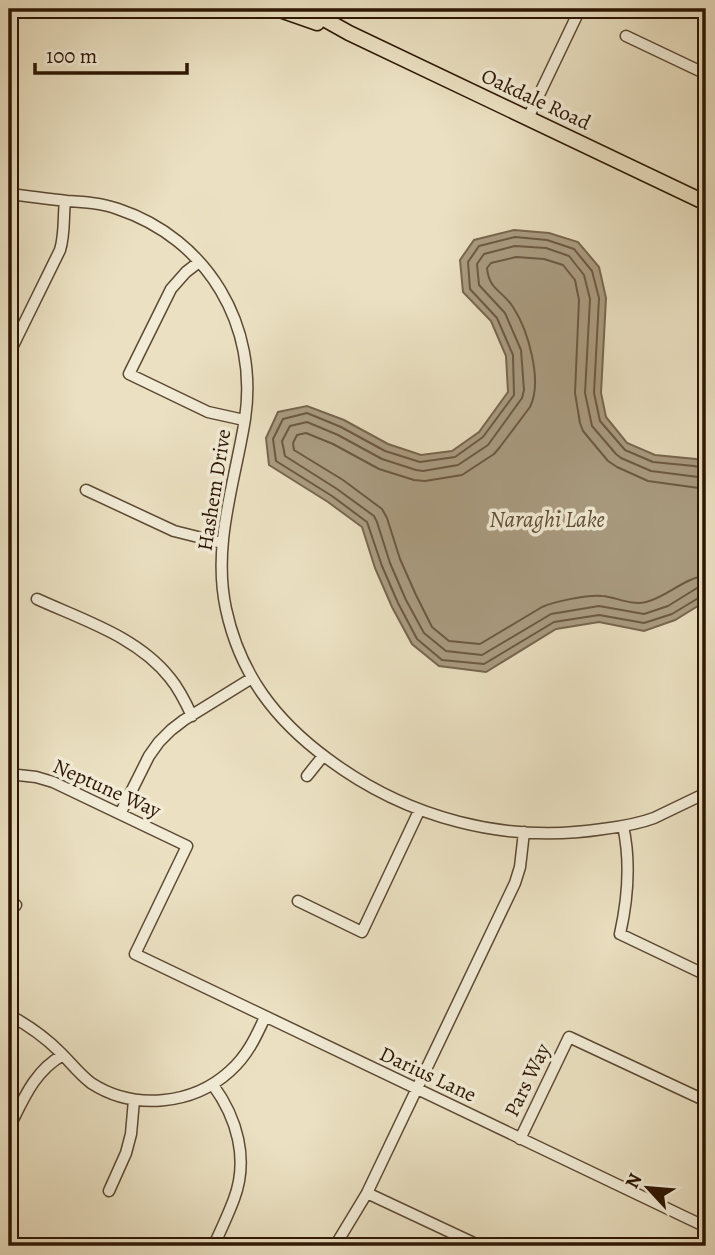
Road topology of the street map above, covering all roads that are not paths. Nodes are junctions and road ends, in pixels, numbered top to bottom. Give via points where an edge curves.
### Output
1 (277, 9) edge
2 (306, 9) edge
3 (580, 9) edge
4 (349, 33) junction
5 (626, 36) dead end
6 (706, 74) edge
7 (528, 118) junction
8 (9, 194) edge
9 (65, 201) junction
10 (706, 203) edge
11 (199, 262) junction
12 (9, 354) edge
13 (244, 420) junction
14 (86, 490) dead end
15 (222, 543) junction
16 (37, 599) dead end
17 (252, 678) junction
18 (192, 716) junction
19 (323, 756) junction
20 (9, 774) edge
21 (307, 776) dead end
22 (706, 793) edge
23 (419, 811) junction
24 (120, 814) junction
25 (622, 826) junction
26 (524, 832) junction
27 (298, 901) dead end
28 (135, 954) joint
29 (706, 975) edge
30 (9, 1015) edge
31 (265, 1017) junction
32 (63, 1055) junction
33 (212, 1085) junction
34 (416, 1090) junction
35 (134, 1100) junction
36 (706, 1101) edge
37 (9, 1128) edge
38 (520, 1139) junction
39 (109, 1191) dead end
40 (367, 1193) junction
41 (706, 1227) edge
42 (456, 1241) edge
43 (216, 1246) edge
44 (335, 1246) edge
45 (480, 1246) edge

1 - 4 main road, Oakdale Road
2 - 4 main road, Oakdale Road
3 - 7 street
4 - 7 main road, Oakdale Road
5 - 6 street
7 - 10 main road, Oakdale Road
8 - 9 street, Hashem Drive
9 - 11 street, Hashem Drive via 101,204 135,216 178,241
9 - 12 street via 60,250
11 - 13 street, Hashem Drive via 238,327 247,375
11 - 13 street via 171,289 130,374 208,412
13 - 15 street, Hashem Drive
14 - 15 street via 174,531
15 - 17 street, Hashem Drive via 226,609
16 - 18 street via 141,650 181,692
17 - 18 street
17 - 19 street, Hashem Drive via 286,724
18 - 24 street via 159,742
19 - 21 street
19 - 23 street, Hashem Drive via 371,788
20 - 24 street, Neptune Way via 53,782
22 - 25 street, Hashem Drive via 652,819
23 - 26 street, Hashem Drive via 474,826
23 - 27 street via 362,932
24 - 28 street, Neptune Way via 187,846
25 - 26 street, Hashem Drive via 569,833
25 - 29 street via 627,891 620,934
26 - 34 street via 515,883
28 - 31 street, Darius Lane
30 - 32 street
31 - 33 street via 242,1059
31 - 34 street, Darius Lane
32 - 35 street via 103,1090
32 - 37 street via 30,1084
33 - 35 street via 183,1097
33 - 43 street via 231,1114 241,1165
34 - 38 street, Darius Lane
34 - 40 street
35 - 39 street via 126,1153
36 - 38 street, Pars Way via 569,1037
38 - 41 street, Darius Lane
40 - 42 street
40 - 44 street
42 - 45 street

